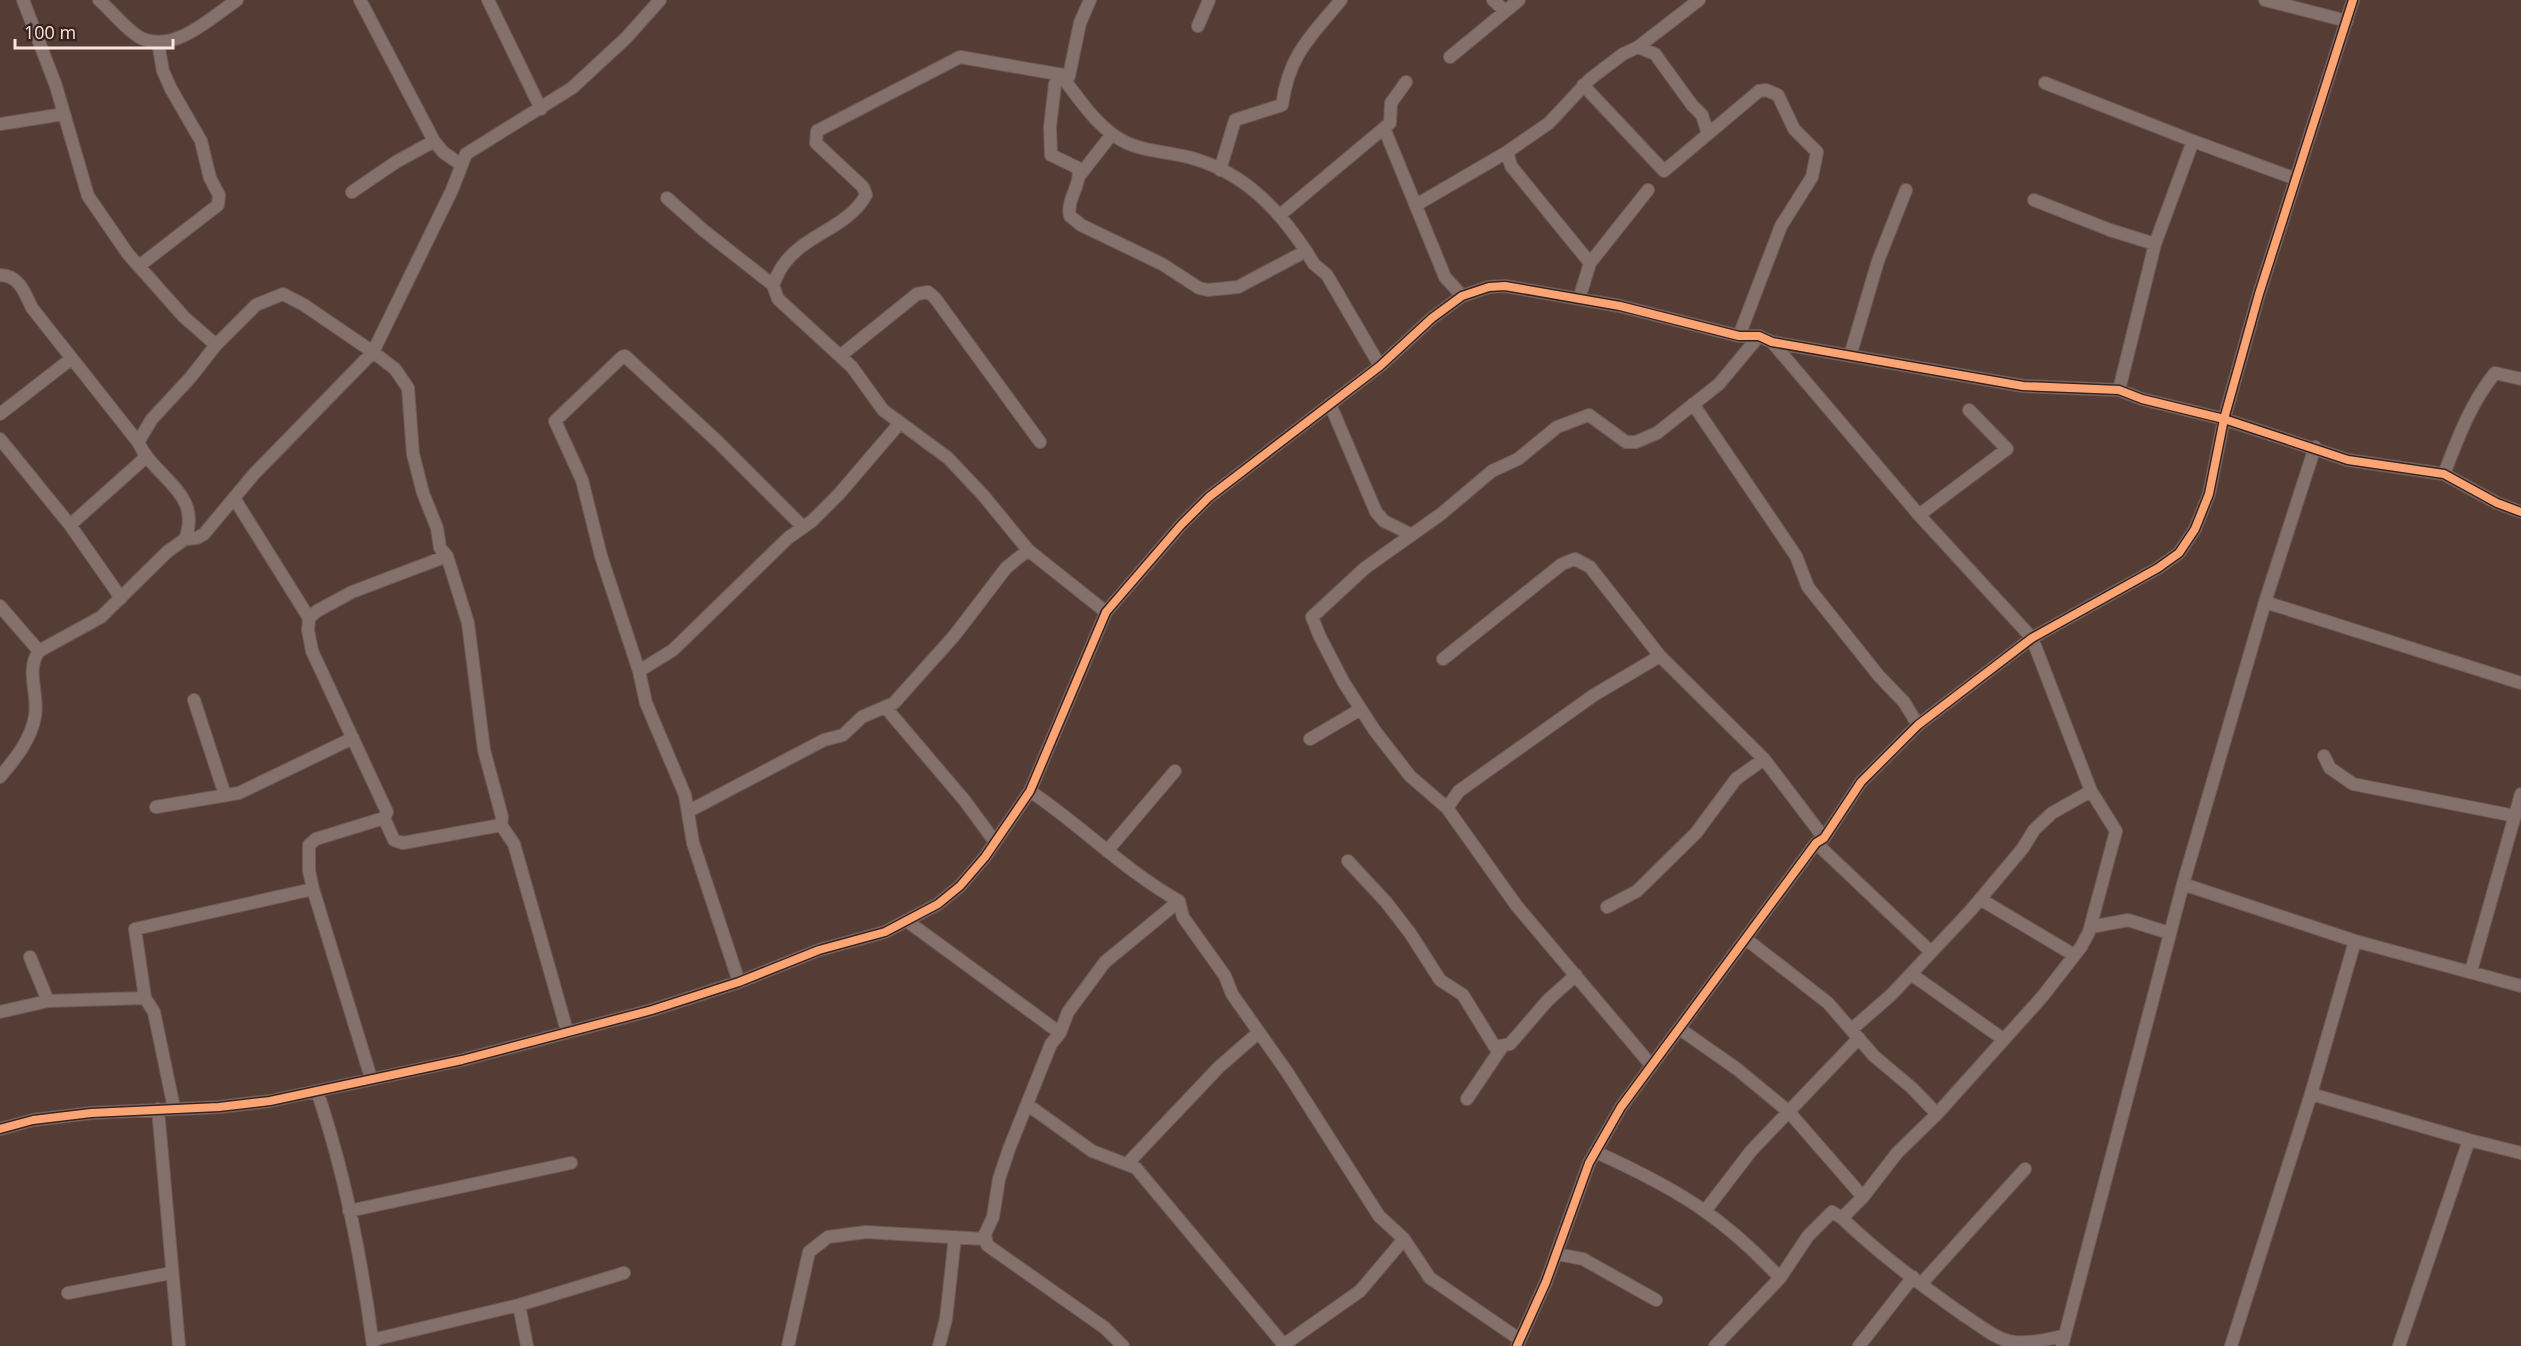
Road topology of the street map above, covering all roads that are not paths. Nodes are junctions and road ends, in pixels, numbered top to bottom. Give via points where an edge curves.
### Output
1 (23, 0) edge
2 (99, 0) edge
3 (237, 0) edge
4 (360, 0) edge
5 (660, 0) edge
6 (1090, 0) edge
7 (1209, 0) edge
8 (1341, 0) edge
9 (1493, 0) edge
10 (1519, 0) edge
11 (1699, 0) edge
12 (2265, 0) edge
13 (2353, 0) edge
14 (494, 2) edge
15 (1505, 11) junction
16 (2347, 21) junction
17 (1198, 26) dead end
18 (158, 43) junction
19 (1638, 47) junction
20 (1450, 57) dead end
21 (1066, 77) junction
22 (1406, 82) dead end
23 (2045, 83) dead end
24 (1583, 86) junction
25 (541, 109) junction
26 (64, 114) junction
27 (0, 124) edge
28 (1384, 129) junction
29 (1112, 134) junction
30 (1708, 134) junction
31 (434, 141) junction
32 (2193, 141) junction
33 (1507, 152) junction
34 (460, 164) junction
35 (1220, 170) junction
36 (1080, 175) junction
37 (2296, 179) junction
38 (1648, 190) dead end
39 (1906, 190) dead end
40 (352, 192) dead end
41 (667, 198) dead end
42 (2034, 200) dead end
43 (1416, 205) junction
44 (1280, 215) junction
45 (2155, 244) junction
46 (1306, 251) junction
47 (1590, 263) junction
48 (138, 266) junction
49 (2, 271) edge
50 (773, 285) junction
51 (1462, 296) junction
52 (1579, 299) junction
53 (1739, 336) junction
54 (1759, 336) junction
55 (1772, 342) junction
56 (216, 345) junction
57 (373, 352) junction
58 (840, 356) junction
59 (1850, 356) junction
60 (71, 359) junction
61 (1380, 366) junction
62 (2521, 379) edge
63 (2119, 390) junction
64 (1330, 404) junction
65 (1694, 404) junction
66 (1969, 410) dead end
67 (0, 414) edge
68 (2224, 419) junction
69 (899, 424) junction
70 (0, 439) edge
71 (138, 442) junction
72 (1040, 442) dead end
73 (2315, 447) junction
74 (145, 458) junction
75 (2444, 474) junction
76 (234, 498) junction
77 (2521, 512) edge
78 (1920, 515) junction
79 (70, 525) junction
80 (803, 527) junction
81 (1410, 534) junction
82 (185, 539) junction
83 (1028, 550) junction
84 (447, 556) junction
85 (121, 598) junction
86 (2265, 602) junction
87 (0, 606) edge
88 (1106, 612) junction
89 (309, 618) junction
90 (2032, 638) junction
91 (39, 651) junction
92 (1660, 656) junction
93 (1443, 659) dead end
94 (639, 671) junction
95 (2521, 683) edge
96 (194, 700) dead end
97 (886, 708) junction
98 (1361, 709) junction
99 (1918, 725) junction
100 (353, 738) junction
101 (1310, 739) dead end
102 (2324, 756) dead end
103 (1764, 759) junction
104 (1175, 771) dead end
105 (0, 777) edge
106 (2091, 791) junction
107 (1030, 792) junction
108 (2521, 794) edge
109 (225, 795) junction
110 (156, 807) dead end
111 (1447, 808) junction
112 (689, 812) junction
113 (2515, 816) junction
114 (384, 818) junction
115 (501, 825) junction
116 (1820, 841) junction
117 (995, 842) junction
118 (1107, 851) junction
119 (1348, 861) dead end
120 (2183, 884) junction
121 (313, 889) junction
122 (1980, 899) junction
123 (1179, 901) junction
124 (1607, 907) dead end
125 (907, 921) junction
126 (2091, 927) junction
127 (2169, 933) junction
128 (1746, 939) junction
129 (2355, 941) junction
130 (1931, 952) junction
131 (2074, 955) junction
132 (30, 957) dead end
133 (2471, 971) junction
134 (1911, 974) junction
135 (1576, 975) junction
136 (739, 982) junction
137 (2521, 986) edge
138 (145, 998) junction
139 (48, 1001) junction
140 (0, 1012) edge
141 (1680, 1029) junction
142 (567, 1031) junction
143 (1259, 1032) junction
144 (1060, 1033) junction
145 (1856, 1033) junction
146 (2003, 1039) junction
147 (1502, 1047) junction
148 (1651, 1065) junction
149 (371, 1078) junction
150 (317, 1091) junction
151 (2311, 1094) junction
152 (1467, 1099) dead end
153 (1028, 1105) junction
154 (174, 1108) junction
155 (158, 1109) junction
156 (1789, 1112) junction
157 (1937, 1114) junction
158 (0, 1129) edge
159 (2469, 1140) junction
160 (1596, 1152) junction
161 (2521, 1153) edge
162 (571, 1163) dead end
163 (1127, 1164) junction
164 (2025, 1169) dead end
165 (1863, 1197) junction
166 (1705, 1210) junction
167 (349, 1211) junction
168 (1842, 1218) junction
169 (955, 1237) junction
170 (984, 1239) junction
171 (1404, 1239) junction
172 (1557, 1254) junction
173 (171, 1274) junction
174 (624, 1274) dead end
175 (1780, 1278) junction
176 (1917, 1281) junction
177 (68, 1293) dead end
178 (1656, 1300) dead end
179 (519, 1305) junction
180 (2063, 1341) edge
181 (373, 1343) edge
182 (1518, 1343) edge
183 (1283, 1345) edge
184 (179, 1346) edge
185 (526, 1346) edge
186 (788, 1346) edge
187 (939, 1346) edge
188 (1123, 1346) edge
189 (1715, 1346) edge
190 (1859, 1346) edge
191 (2232, 1346) edge
192 (2399, 1346) edge

1 - 26 street
2 - 18 street via 140,37
3 - 18 street via 192,30
4 - 31 street
5 - 25 street via 572,88
6 - 21 street
7 - 17 street
8 - 35 street via 1297,53 1285,82 1282,105 1235,120
9 - 15 street
10 - 15 street
11 - 19 street
12 - 16 street
13 - 16 street
14 - 25 street
15 - 20 street
16 - 37 street
18 - 48 street via 167,80 201,141 210,178 219,195 218,205
19 - 24 street
19 - 30 street via 1655,54 1702,115
21 - 29 street via 1098,122
21 - 36 street via 1055,84 1051,154 1078,168
21 - 50 street via 960,57 817,131 816,142 863,187 866,195 849,216 798,249 784,263
22 - 28 street via 1391,103 1390,123
23 - 32 street
24 - 30 street via 1664,171
24 - 33 street via 1549,123
25 - 34 street via 475,147
26 - 27 street
26 - 48 street via 88,196
28 - 43 street
28 - 44 street
29 - 35 street via 1125,142 1196,159
29 - 36 street
30 - 53 street via 1759,91 1766,90 1778,95 1794,129 1817,152 1812,177 1781,226
31 - 34 street
31 - 40 street
32 - 37 street
32 - 45 street
33 - 43 street
33 - 47 street via 1511,166
34 - 57 street via 452,190
35 - 44 street via 1264,197
36 - 46 street via 1070,216 1171,268 1199,288 1238,287
37 - 68 street
38 - 47 street
39 - 59 street via 1878,261
41 - 50 street
42 - 45 street
43 - 51 street via 1445,277
44 - 46 street
45 - 63 street
46 - 61 street via 1327,275
47 - 52 street
48 - 56 street via 184,317
49 - 60 street via 22,287 32,308
50 - 58 street via 778,299
51 - 52 street via 1505,286
51 - 61 street
52 - 53 street
53 - 54 street
54 - 55 street
54 - 65 street via 1719,384
55 - 59 street
55 - 78 street
56 - 57 street via 256,305 283,294
56 - 71 street
57 - 76 street
57 - 84 street via 395,369 408,388 413,454 441,548
58 - 69 street
58 - 72 street via 917,294 928,292
59 - 63 street via 2023,386
60 - 67 street
60 - 71 street
61 - 64 street
62 - 75 street via 2495,373 2464,420
63 - 68 street
64 - 81 street via 1376,512 1384,521
64 - 88 street via 1209,497
65 - 81 street via 1657,433 1635,442 1626,442 1588,415 1557,427
65 - 99 street via 1796,556 1808,587 1904,702
66 - 78 street via 2007,449
68 - 73 street
68 - 90 street via 2209,494 2195,530 2179,553
69 - 80 street via 839,494
69 - 83 street via 948,458
70 - 79 street
71 - 74 street
73 - 75 street via 2349,460
73 - 86 street
74 - 79 street
74 - 82 street via 177,488 187,507 190,526
75 - 77 street
76 - 82 street via 204,534
76 - 89 street
78 - 90 street
79 - 85 street
80 - 94 street via 673,650
80 - 94 street via 710,434 628,358 622,357 556,418 555,424 582,480 601,556
81 - 98 street via 1365,568 1312,617
82 - 85 street via 151,566
83 - 88 street
83 - 97 street via 1006,568 954,636
84 - 89 street via 352,592
84 - 115 street via 468,623 484,750
85 - 91 street via 100,617
86 - 95 street
86 - 120 street
87 - 91 street
88 - 107 street
89 - 100 street via 312,651
90 - 99 street
90 - 106 street
91 - 105 street via 31,670 36,702 32,727 25,744
92 - 93 street via 1590,567 1575,559 1562,564
92 - 103 street
92 - 111 street via 1593,695 1459,791
94 - 112 street via 646,703
96 - 109 street
97 - 112 street via 862,717 843,735 824,740
97 - 117 street
98 - 101 street
98 - 111 street via 1410,776
99 - 116 street via 1861,782
100 - 109 street via 249,789
100 - 114 street via 385,807
102 - 113 street via 2330,768 2353,784
103 - 116 street
103 - 124 street via 1736,779 1696,833 1636,891
104 - 118 street
106 - 122 street via 2040,824
106 - 126 street via 2116,831
107 - 117 street
107 - 118 street via 1065,815
108 - 113 street
109 - 110 street
111 - 135 street via 1516,905
112 - 136 street via 693,843
113 - 133 street
114 - 115 street via 394,840 402,843
114 - 121 street via 316,839 309,845
115 - 142 street via 514,844
116 - 128 street
116 - 130 street
117 - 125 street via 960,886
118 - 123 street via 1144,882
119 - 147 street via 1392,910 1440,980 1463,995 1495,1047
120 - 127 street
120 - 129 street
121 - 138 street via 135,929
121 - 149 street
122 - 130 street
122 - 131 street
123 - 143 street via 1184,917
123 - 144 street via 1105,962 1068,1012
125 - 136 street
125 - 144 street
126 - 127 street via 2128,920
126 - 131 street
127 - 180 street
128 - 141 street
128 - 145 street via 1828,1003
129 - 133 street
129 - 151 street
130 - 134 street
131 - 146 street
132 - 139 street
133 - 137 street
134 - 145 street
134 - 146 street
135 - 147 street via 1510,1044
135 - 148 street
136 - 142 street via 652,1010
138 - 139 street
138 - 154 street via 154,1012
139 - 140 street
141 - 148 street
141 - 156 street
142 - 149 street via 462,1060
143 - 163 street
143 - 171 street via 1378,1216
144 - 153 street via 1051,1044
145 - 156 street
145 - 157 street via 1874,1056
146 - 157 street
147 - 152 street
148 - 160 street
149 - 150 street
150 - 154 street via 243,1105
150 - 167 street
151 - 159 street
151 - 191 street
153 - 163 street via 1092,1151
153 - 170 street via 1005,1159 993,1217
154 - 155 street
155 - 158 street via 56,1117
155 - 173 street
156 - 165 street
156 - 166 street via 1751,1151
157 - 165 street via 1897,1153
159 - 161 street
159 - 192 street
160 - 166 street via 1673,1189
160 - 172 street
162 - 167 street
163 - 183 street via 1136,1168
164 - 176 street
165 - 168 street
166 - 175 street via 1754,1250
167 - 181 street
168 - 175 street via 1832,1212 1808,1236
168 - 176 street
169 - 170 street
169 - 186 street via 866,1232 828,1237 808,1252
169 - 187 street via 946,1319
170 - 188 street
171 - 182 street via 1430,1278
171 - 183 street via 1360,1291
172 - 178 street via 1583,1259
172 - 182 street
173 - 177 street
173 - 184 street
174 - 179 street
175 - 189 street
176 - 180 street via 2007,1341
176 - 190 street
179 - 181 street
179 - 185 street

